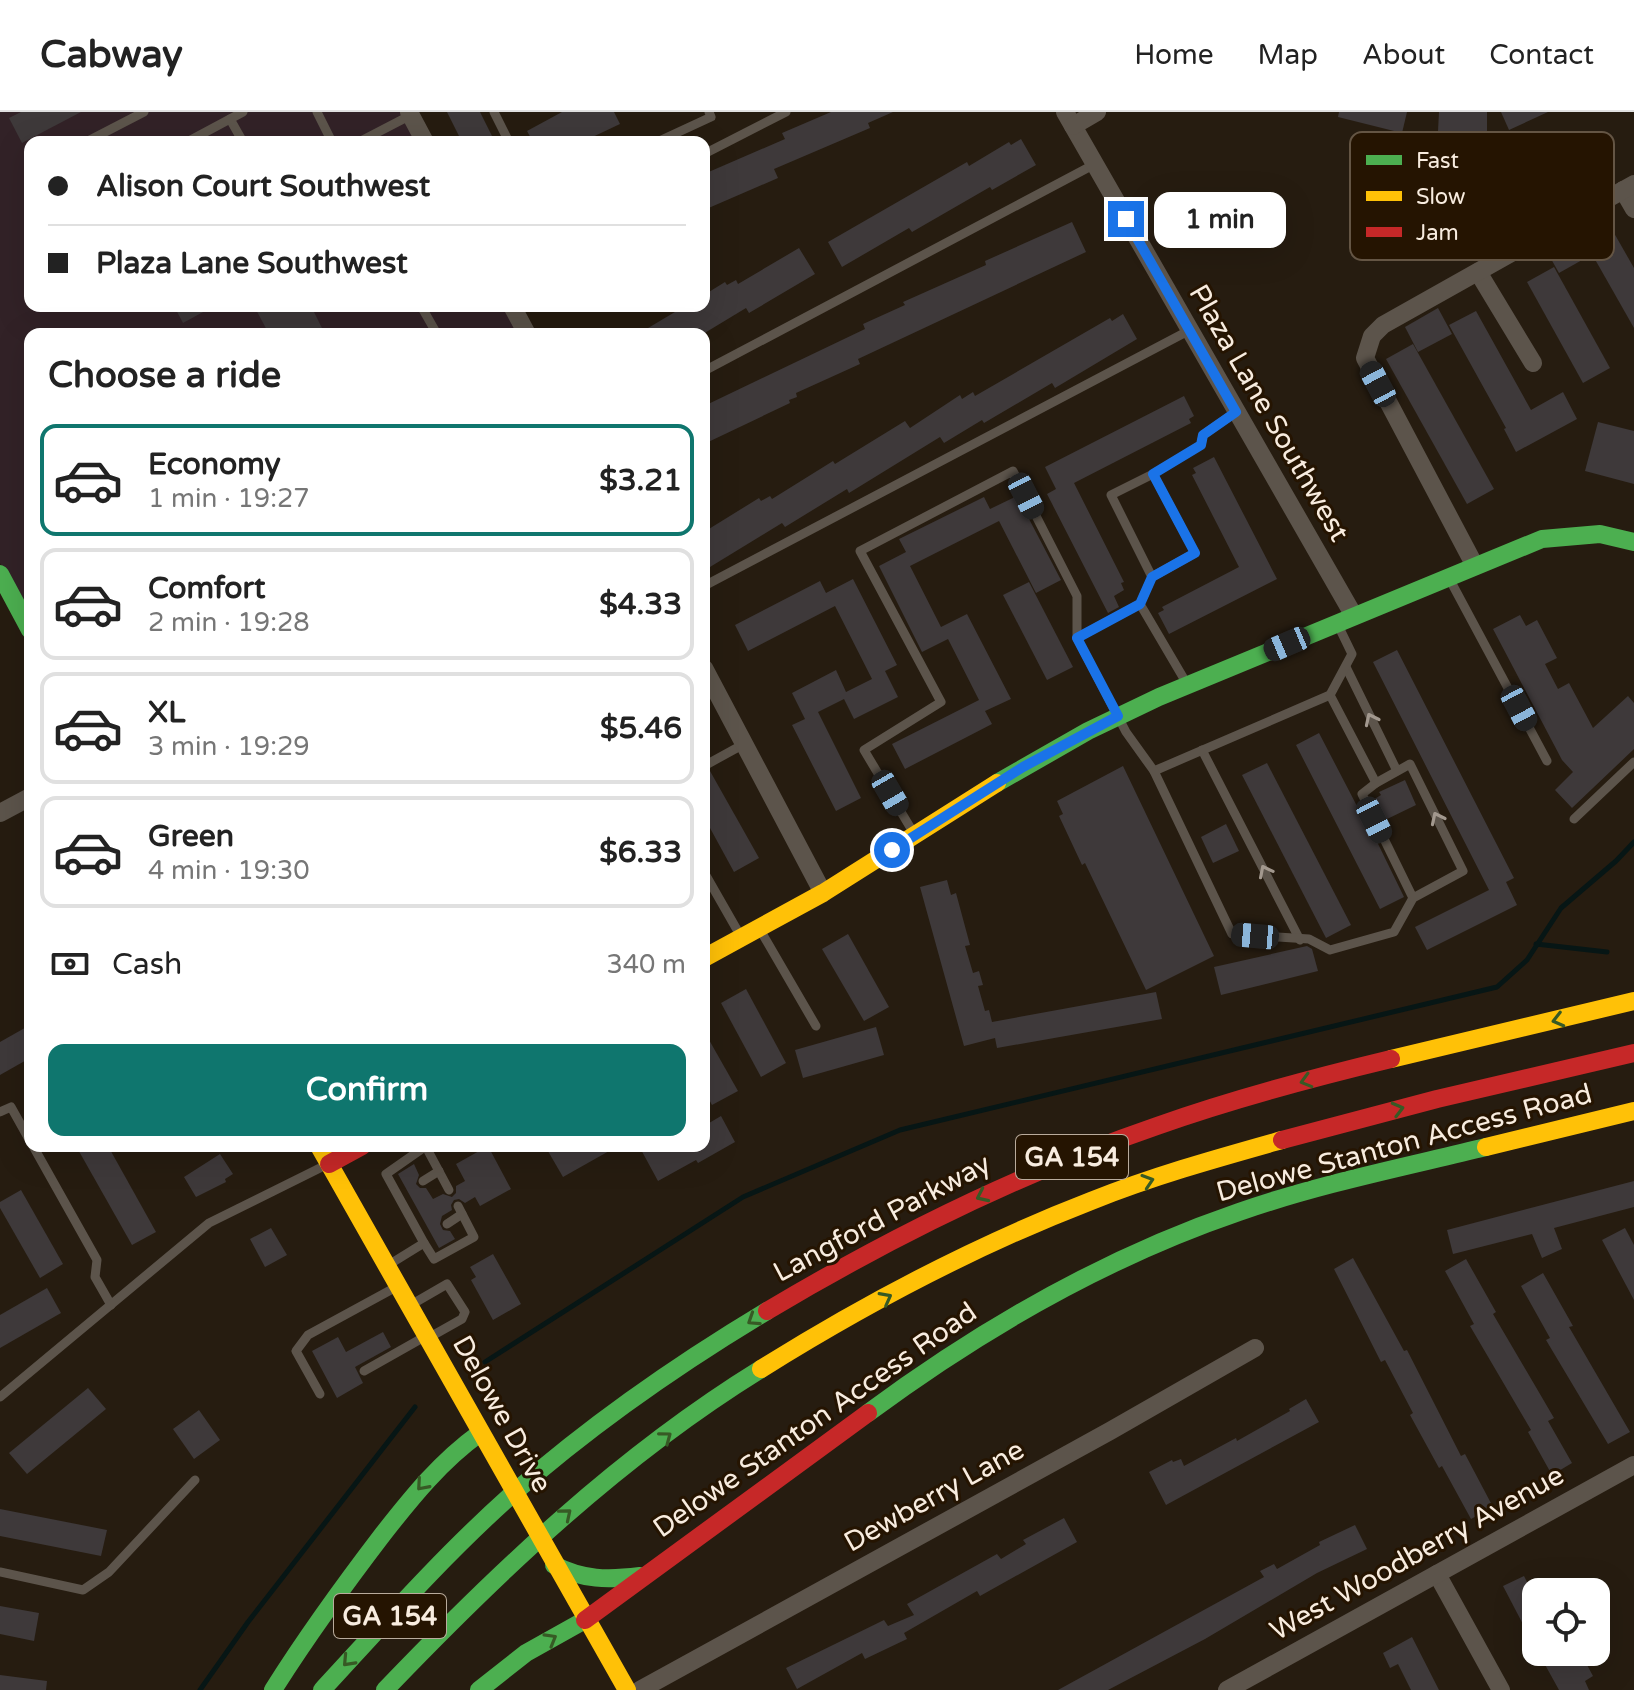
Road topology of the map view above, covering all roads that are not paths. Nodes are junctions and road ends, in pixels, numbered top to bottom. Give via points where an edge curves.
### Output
1 (144, 112) edge
2 (243, 112) edge
3 (317, 112) edge
4 (494, 112) edge
5 (709, 112) edge
6 (786, 112) edge
7 (1097, 112) edge
8 (410, 113) edge
9 (230, 119) junction
10 (1069, 119) edge
11 (98, 136) edge
12 (198, 136) edge
13 (240, 136) edge
14 (329, 136) edge
15 (370, 136) edge
16 (422, 136) edge
17 (506, 136) edge
18 (670, 136) edge
19 (710, 151) edge
20 (1095, 164) junction
21 (1629, 187) edge
22 (1634, 209) edge
23 (1499, 260) edge
24 (1478, 272) junction
25 (1190, 330) junction
26 (1533, 363) dead end
27 (710, 368) edge
28 (1236, 412) junction
29 (1153, 474) junction
30 (1634, 542) edge
31 (1475, 566) junction
32 (0, 574) edge
33 (1152, 577) junction
34 (1449, 577) junction
35 (710, 583) edge
36 (1140, 604) junction
37 (24, 619) edge
38 (1345, 620) junction
39 (1077, 638) junction
40 (1346, 667) junction
41 (1187, 685) junction
42 (710, 690) edge
43 (1330, 695) junction
44 (1118, 716) junction
45 (744, 744) junction
46 (1202, 750) junction
47 (1547, 761) dead end
48 (1634, 762) edge
49 (710, 763) edge
50 (1154, 771) junction
51 (1397, 771) junction
52 (1376, 783) junction
53 (24, 800) edge
54 (0, 813) edge
55 (1574, 819) dead end
56 (915, 835) junction
57 (710, 882) edge
58 (823, 893) junction
59 (1413, 898) junction
60 (759, 928) junction
61 (742, 938) junction
62 (1300, 940) junction
63 (710, 955) edge
64 (1634, 1001) edge
65 (816, 1026) dead end
66 (1634, 1053) edge
67 (1634, 1111) edge
68 (0, 1112) edge
69 (24, 1130) edge
70 (36, 1152) edge
71 (322, 1152) edge
72 (351, 1152) edge
73 (417, 1152) edge
74 (429, 1152) edge
75 (329, 1164) junction
76 (439, 1171) junction
77 (423, 1181) dead end
78 (449, 1190) dead end
79 (447, 1224) dead end
80 (431, 1233) dead end
81 (423, 1241) junction
82 (387, 1266) junction
83 (398, 1286) junction
84 (111, 1305) junction
85 (409, 1306) junction
86 (426, 1337) junction
87 (1255, 1348) dead end
88 (364, 1371) dead end
89 (320, 1394) dead end
90 (0, 1397) edge
91 (480, 1433) junction
92 (1634, 1465) edge
93 (195, 1480) dead end
94 (554, 1565) junction
95 (0, 1572) edge
96 (646, 1574) junction
97 (1437, 1574) junction
98 (585, 1620) junction
99 (273, 1690) edge
100 (322, 1690) edge
101 (385, 1690) edge
102 (479, 1690) edge
103 (627, 1690) edge
104 (640, 1690) edge
105 (1227, 1690) edge
106 (1501, 1690) edge

1 - 11 lane
2 - 9 lane
3 - 14 lane
4 - 17 lane
5 - 18 lane via 711,117
6 - 19 lane
7 - 10 street
8 - 15 lane
8 - 16 street
9 - 12 lane
9 - 13 lane
10 - 20 street, Plaza Lane Southwest
20 - 25 street, Plaza Lane Southwest
20 - 27 lane
21 - 22 street
23 - 24 street
24 - 26 street
24 - 31 street via 1383,325 1372,336 1365,358
25 - 28 street, Plaza Lane Southwest
25 - 35 lane
28 - 29 lane via 1203,435 1201,445
28 - 38 street, Plaza Lane Southwest
29 - 33 lane via 1111,495
29 - 33 lane via 1195,553
30 - 31 main road via 1582,532 1542,539
31 - 34 main road
32 - 37 main road
33 - 36 lane
34 - 38 main road
34 - 47 lane
36 - 39 lane
36 - 41 lane
38 - 40 lane via 1352,654
38 - 41 main road
39 - 44 lane
39 - 56 lane via 1077,596 1013,471 860,551 941,702 864,750
40 - 43 lane
51 -> 40 lane
41 - 44 main road
42 - 45 street
43 - 46 lane
43 - 52 lane
44 - 50 lane
44 - 56 main road via 1023,767
45 - 49 lane
45 - 58 street
46 - 50 lane
62 -> 46 lane
48 - 55 lane
50 - 62 lane via 1232,934
51 - 52 lane
59 -> 51 lane via 1463,871 1410,764
52 - 59 lane via 1362,794
53 - 54 street
56 - 58 main road
57 - 61 lane
58 - 60 main road
59 - 62 lane via 1394,932 1330,950
60 - 61 main road
60 - 65 lane
61 - 63 main road
64 -> 100 main road, Langford Parkway / GA 154 via 1310,1080 1158,1125 1027,1174 945,1213 806,1286 676,1369 567,1448 459,1544
101 -> 66 main road, GA 154 via 547,1530 707,1406 803,1343 1020,1229 1113,1192 1260,1146 1460,1092
67 - 96 main road, Delowe Stanton Access Road via 1324,1187 1239,1212 1109,1264 932,1366
68 - 69 lane via 11,1107
70 - 84 lane via 97,1260 95,1277
71 - 75 main road, Delowe Drive
72 - 75 main road
73 - 81 lane via 386,1174 417,1218
74 - 76 lane
75 - 82 main road, Delowe Drive
75 - 84 lane via 209,1223
76 - 77 lane
76 - 78 lane
79 - 81 lane via 460,1210 474,1237 434,1259
80 - 81 lane
81 - 82 lane
82 - 83 main road, Delowe Drive
83 - 85 main road, Delowe Drive
83 - 89 lane via 308,1335 296,1351
84 - 90 lane
85 - 86 main road, Delowe Drive
85 - 86 lane via 447,1284 465,1312 462,1319
86 - 88 lane
86 - 91 main road, Delowe Drive
87 - 104 street, Dewberry Lane
91 - 94 main road, Delowe Drive
91 -> 99 main road via 455,1450 407,1503
92 - 97 street, West Woodberry Avenue
93 - 95 lane via 109,1572 83,1590
94 - 96 main road via 586,1580
94 - 98 main road, Delowe Drive
96 - 98 main road, Delowe Stanton Access Road
97 - 105 street, West Woodberry Avenue
97 - 106 street
102 -> 98 main road, Delowe Stanton Access Road via 526,1653
98 - 103 main road, Delowe Drive

